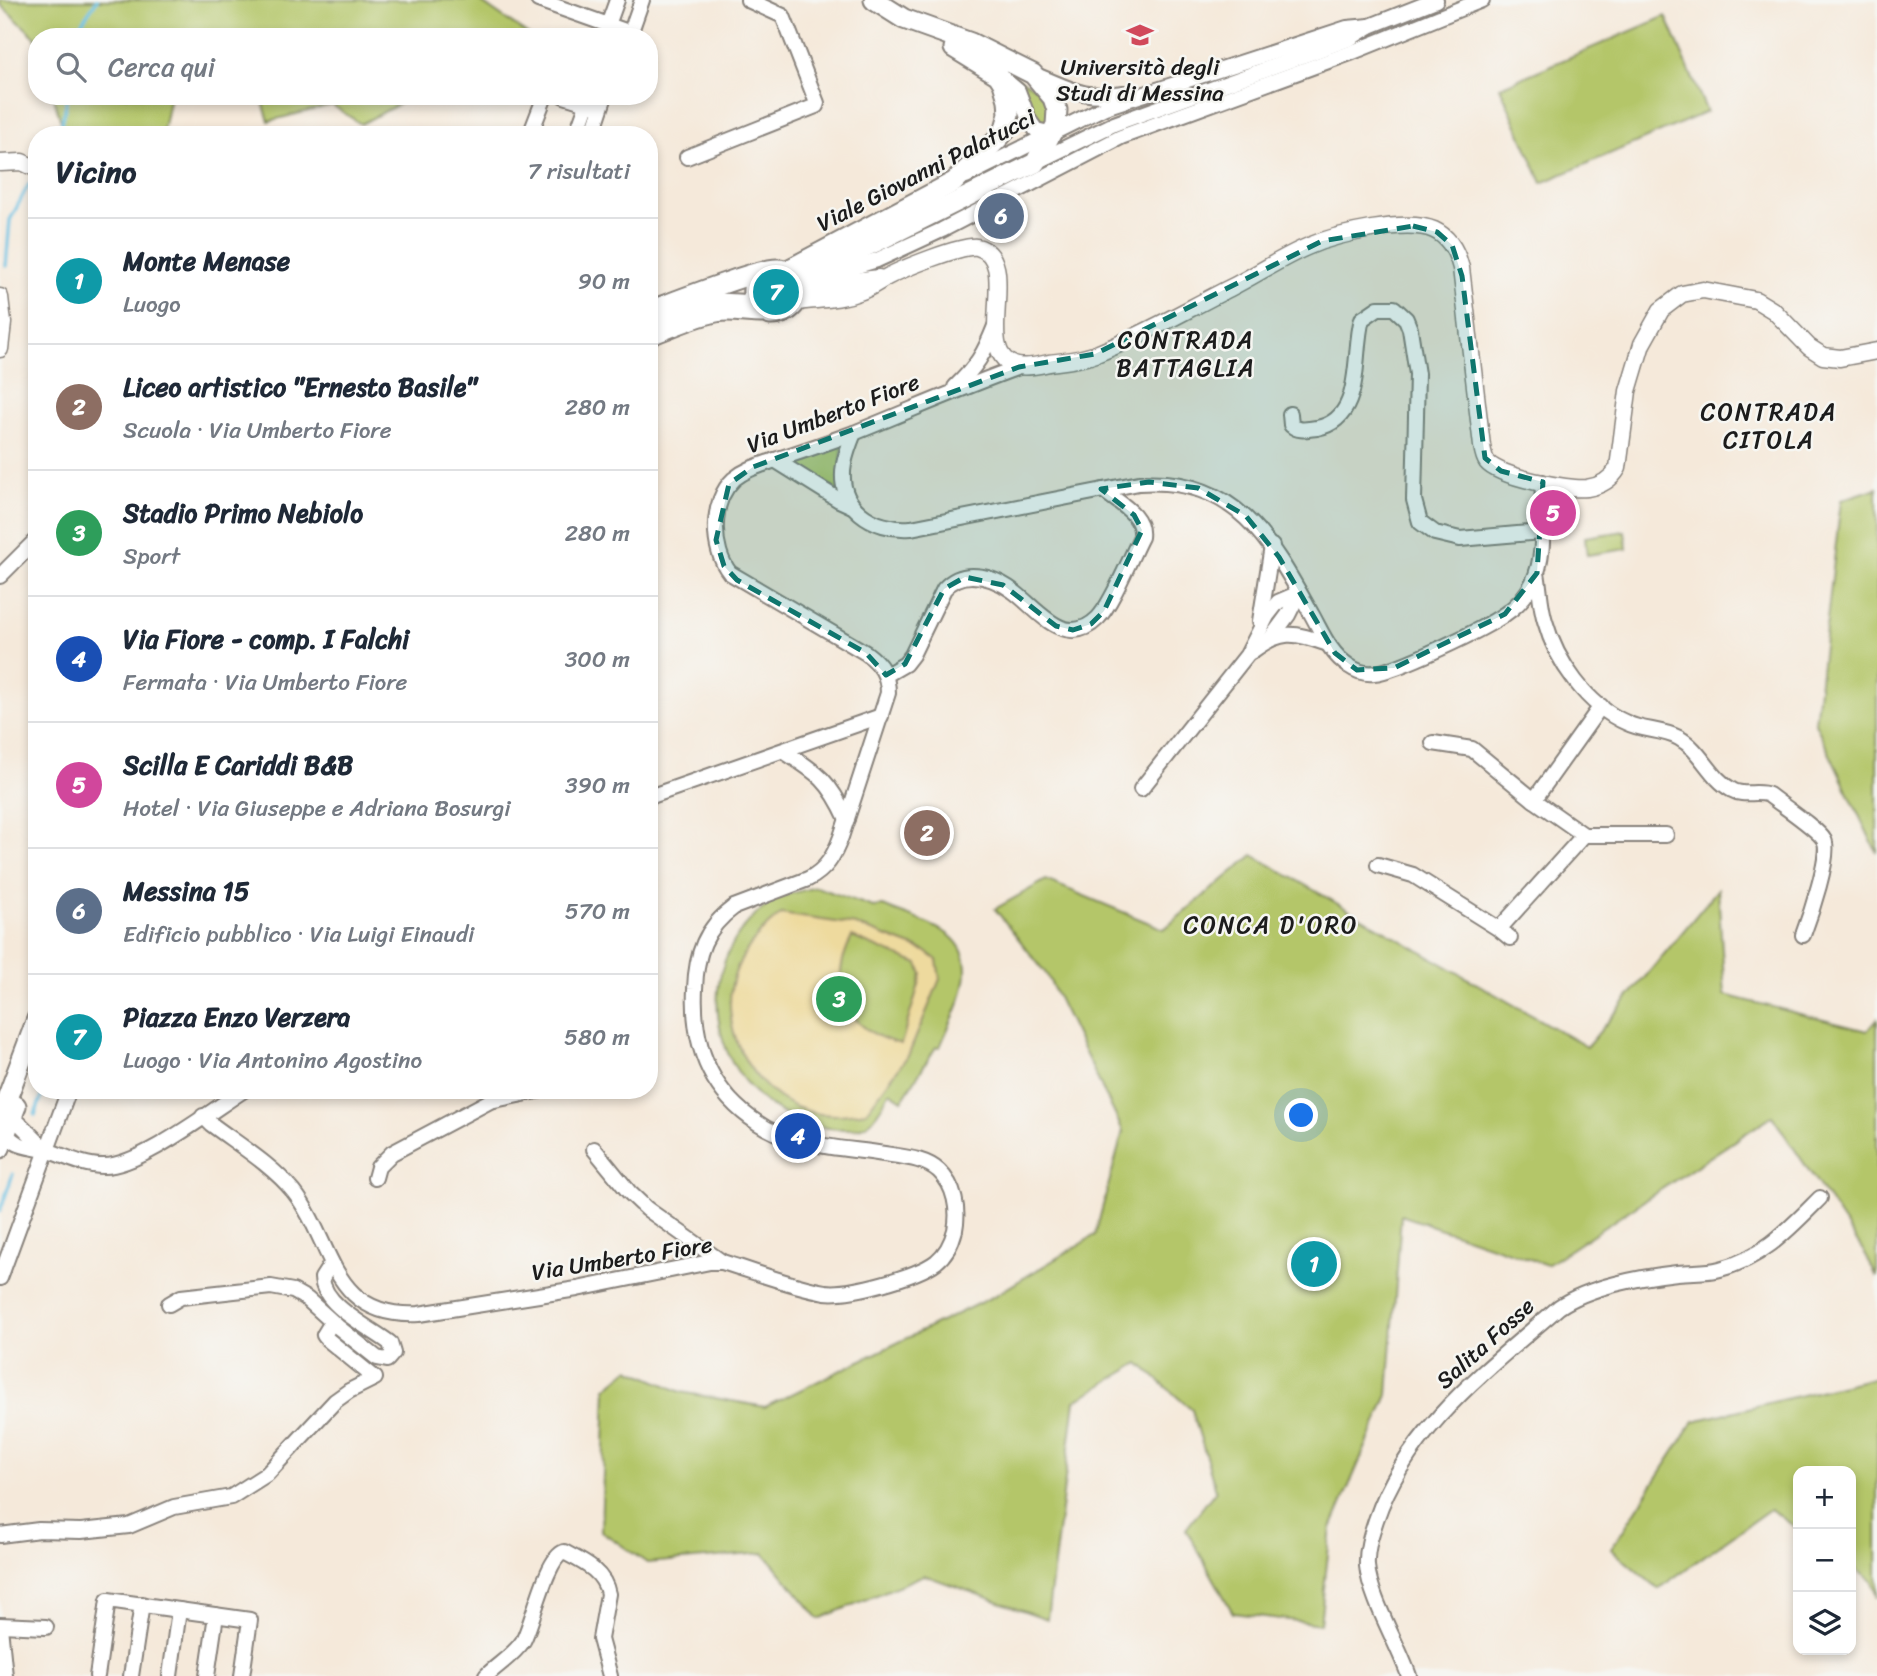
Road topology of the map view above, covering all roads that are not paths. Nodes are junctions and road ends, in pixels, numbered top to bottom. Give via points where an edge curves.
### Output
1 (538, 0) edge
2 (617, 0) edge
3 (642, 0) edge
4 (748, 0) edge
5 (874, 0) edge
6 (1436, 0) edge
7 (1482, 0) edge
8 (918, 25) junction
9 (1370, 26) junction
10 (602, 28) edge
11 (610, 28) edge
12 (632, 28) edge
13 (1033, 74) junction
14 (998, 75) junction
15 (1150, 90) junction
16 (542, 105) edge
17 (594, 105) edge
18 (596, 105) edge
19 (533, 126) edge
20 (581, 126) edge
21 (593, 126) edge
22 (1051, 134) junction
23 (1088, 137) junction
24 (687, 156) dead end
25 (0, 163) edge
26 (1035, 163) junction
27 (28, 165) edge
28 (954, 182) junction
29 (854, 268) junction
30 (765, 271) junction
31 (888, 276) junction
32 (843, 283) junction
33 (800, 288) junction
34 (0, 297) edge
35 (658, 308) edge
36 (763, 310) junction
37 (658, 323) edge
38 (996, 325) junction
39 (658, 335) edge
40 (0, 349) edge
41 (1877, 351) edge
42 (1019, 367) junction
43 (950, 392) junction
44 (1290, 414) dead end
45 (854, 433) junction
46 (775, 460) junction
47 (1543, 482) junction
48 (1103, 490) junction
49 (852, 506) junction
50 (1541, 532) junction
51 (1272, 546) junction
52 (28, 548) edge
53 (1537, 573) junction
54 (0, 576) edge
55 (1299, 593) junction
56 (1264, 635) junction
57 (1328, 644) junction
58 (886, 675) junction
59 (1601, 706) junction
60 (881, 716) junction
61 (1433, 743) dead end
62 (783, 751) junction
63 (1141, 789) dead end
64 (658, 794) edge
65 (1534, 800) junction
66 (847, 819) junction
67 (1584, 835) junction
68 (1666, 835) dead end
69 (1378, 865) dead end
70 (1803, 935) dead end
71 (28, 1046) edge
72 (28, 1070) edge
73 (66, 1099) edge
74 (230, 1099) edge
75 (487, 1099) edge
76 (203, 1116) junction
77 (3, 1122) edge
78 (594, 1149) dead end
79 (47, 1151) junction
80 (375, 1178) dead end
81 (1820, 1198) dead end
82 (723, 1262) junction
83 (331, 1264) junction
84 (0, 1279) edge
85 (169, 1304) dead end
86 (332, 1322) junction
87 (0, 1535) edge
88 (142, 1604) junction
89 (180, 1610) junction
90 (216, 1615) junction
91 (0, 1626) edge
92 (47, 1627) dead end
93 (5, 1676) edge
94 (97, 1676) edge
95 (131, 1676) edge
96 (170, 1676) edge
97 (207, 1676) edge
98 (242, 1676) edge
99 (486, 1676) edge
100 (610, 1676) edge
101 (1409, 1676) edge

1 - 10 street
2 - 11 street
3 - 12 street
4 - 24 street via 783,16 816,106
5 - 8 main road
6 - 9 street, Viale Giovanni Palatucci
7 - 29 street via 1121,137 942,230
8 - 13 main road via 971,43
8 - 14 main road
9 - 15 street, Viale Giovanni Palatucci via 1346,28
9 - 23 street, Viale Giovanni Palatucci via 1349,39
13 - 15 street via 1090,96
13 - 22 main road via 1056,104
14 - 22 street via 1018,92 1031,125
14 - 28 main road via 1008,100 1008,122 997,141
15 - 22 street, Viale Giovanni Palatucci
16 - 19 street
17 - 20 street
18 - 21 street
22 - 23 street
22 - 26 main road
22 - 28 street, Viale Giovanni Palatucci
23 - 26 street, Viale Giovanni Palatucci
25 - 27 street
26 - 33 main road, Viale Giovanni Palatucci via 815,269
28 - 33 main road, Viale Giovanni Palatucci
29 - 32 street
29 - 33 street
30 - 33 main road via 779,268
30 - 35 main road
30 - 36 main road via 752,290
31 - 32 street
31 - 33 street via 852,295 823,300
31 - 38 street via 961,248 982,249 996,264
32 - 33 street
33 - 36 main road via 782,314
34 - 40 street
36 - 37 main road via 719,303
36 - 39 street via 713,315
38 - 42 street via 1000,351
38 - 43 street, Via Umberto Fiore via 985,353
41 - 47 street via 1824,356 1756,300 1703,290 1682,294 1661,310 1642,344 1628,391 1615,472 1603,483 1583,488
42 - 43 street, Via Umberto Fiore
42 - 47 street via 1095,354 1322,241 1395,227 1427,228 1452,245 1461,268 1485,458 1501,471
43 - 45 street, Via Umberto Fiore
44 - 50 street via 1291,425 1302,430 1337,419 1352,395 1362,319 1378,308 1394,308 1410,329 1417,374 1414,492 1420,522 1435,533 1460,539
45 - 46 street, Via Umberto Fiore
45 - 49 street via 843,473
46 - 49 street
46 - 58 street, Via Umberto Fiore via 745,471 724,492 716,525 724,566 737,580 866,653
47 - 50 street
48 - 49 street via 900,529 869,521
48 - 51 street via 1149,482 1198,488 1246,516
48 - 58 street via 1134,515 1142,530 1098,618 1082,628 1064,629 1041,618 1003,585 965,576 944,589 912,655
50 - 53 street
51 - 55 street
51 - 56 street
52 - 54 street
53 - 57 street via 1526,593 1505,614 1394,668 1374,673 1357,670
53 - 59 street via 1553,644 1575,680
55 - 56 street via 1288,615
55 - 57 street
56 - 57 street via 1294,634
56 - 63 street
58 - 60 street, Via Umberto Fiore via 888,693
59 - 65 street
59 - 70 street via 1630,725 1680,738 1731,790 1769,795 1822,837 1826,844 1816,900
60 - 62 street
60 - 66 street, Via Umberto Fiore
61 - 65 street via 1472,749
62 - 64 street
62 - 66 street via 824,779
65 - 67 street
66 - 82 street, Via Umberto Fiore via 831,860 817,874 734,907 708,932 695,979 699,1046 723,1092 766,1128 792,1139 915,1159 939,1171 955,1202 954,1235 943,1256 926,1268 845,1292 814,1289
67 - 68 street
67 - 69 street via 1504,933 1413,874
71 - 77 main road
72 - 77 main road
73 - 79 street
74 - 76 street
75 - 80 street via 392,1153 378,1167
76 - 79 street via 122,1164 98,1166
76 - 83 street, Via Umberto Fiore via 293,1191
77 - 79 street
77 - 79 street via 12,1142
78 - 82 street via 647,1209
79 - 84 street
81 - 101 street, Salita Fosse via 1781,1238 1734,1265 1587,1292 1568,1300 1464,1390 1422,1437 1387,1493 1367,1552 1370,1582
82 - 83 street, Via Umberto Fiore via 410,1314 366,1302
83 - 86 street via 322,1278 324,1289 354,1319 390,1343 391,1357 377,1358
85 - 86 street via 181,1297 283,1287 307,1299
86 - 87 street via 325,1330 327,1339 375,1378 335,1401 262,1478 231,1497 174,1507 129,1526
88 - 89 street
88 - 94 street via 108,1600
88 - 95 street
89 - 90 street
89 - 96 street
90 - 97 street
90 - 98 street via 250,1620
91 - 92 street
91 - 93 street
99 - 100 street via 523,1642 543,1585 564,1552 590,1565 607,1587 600,1639

